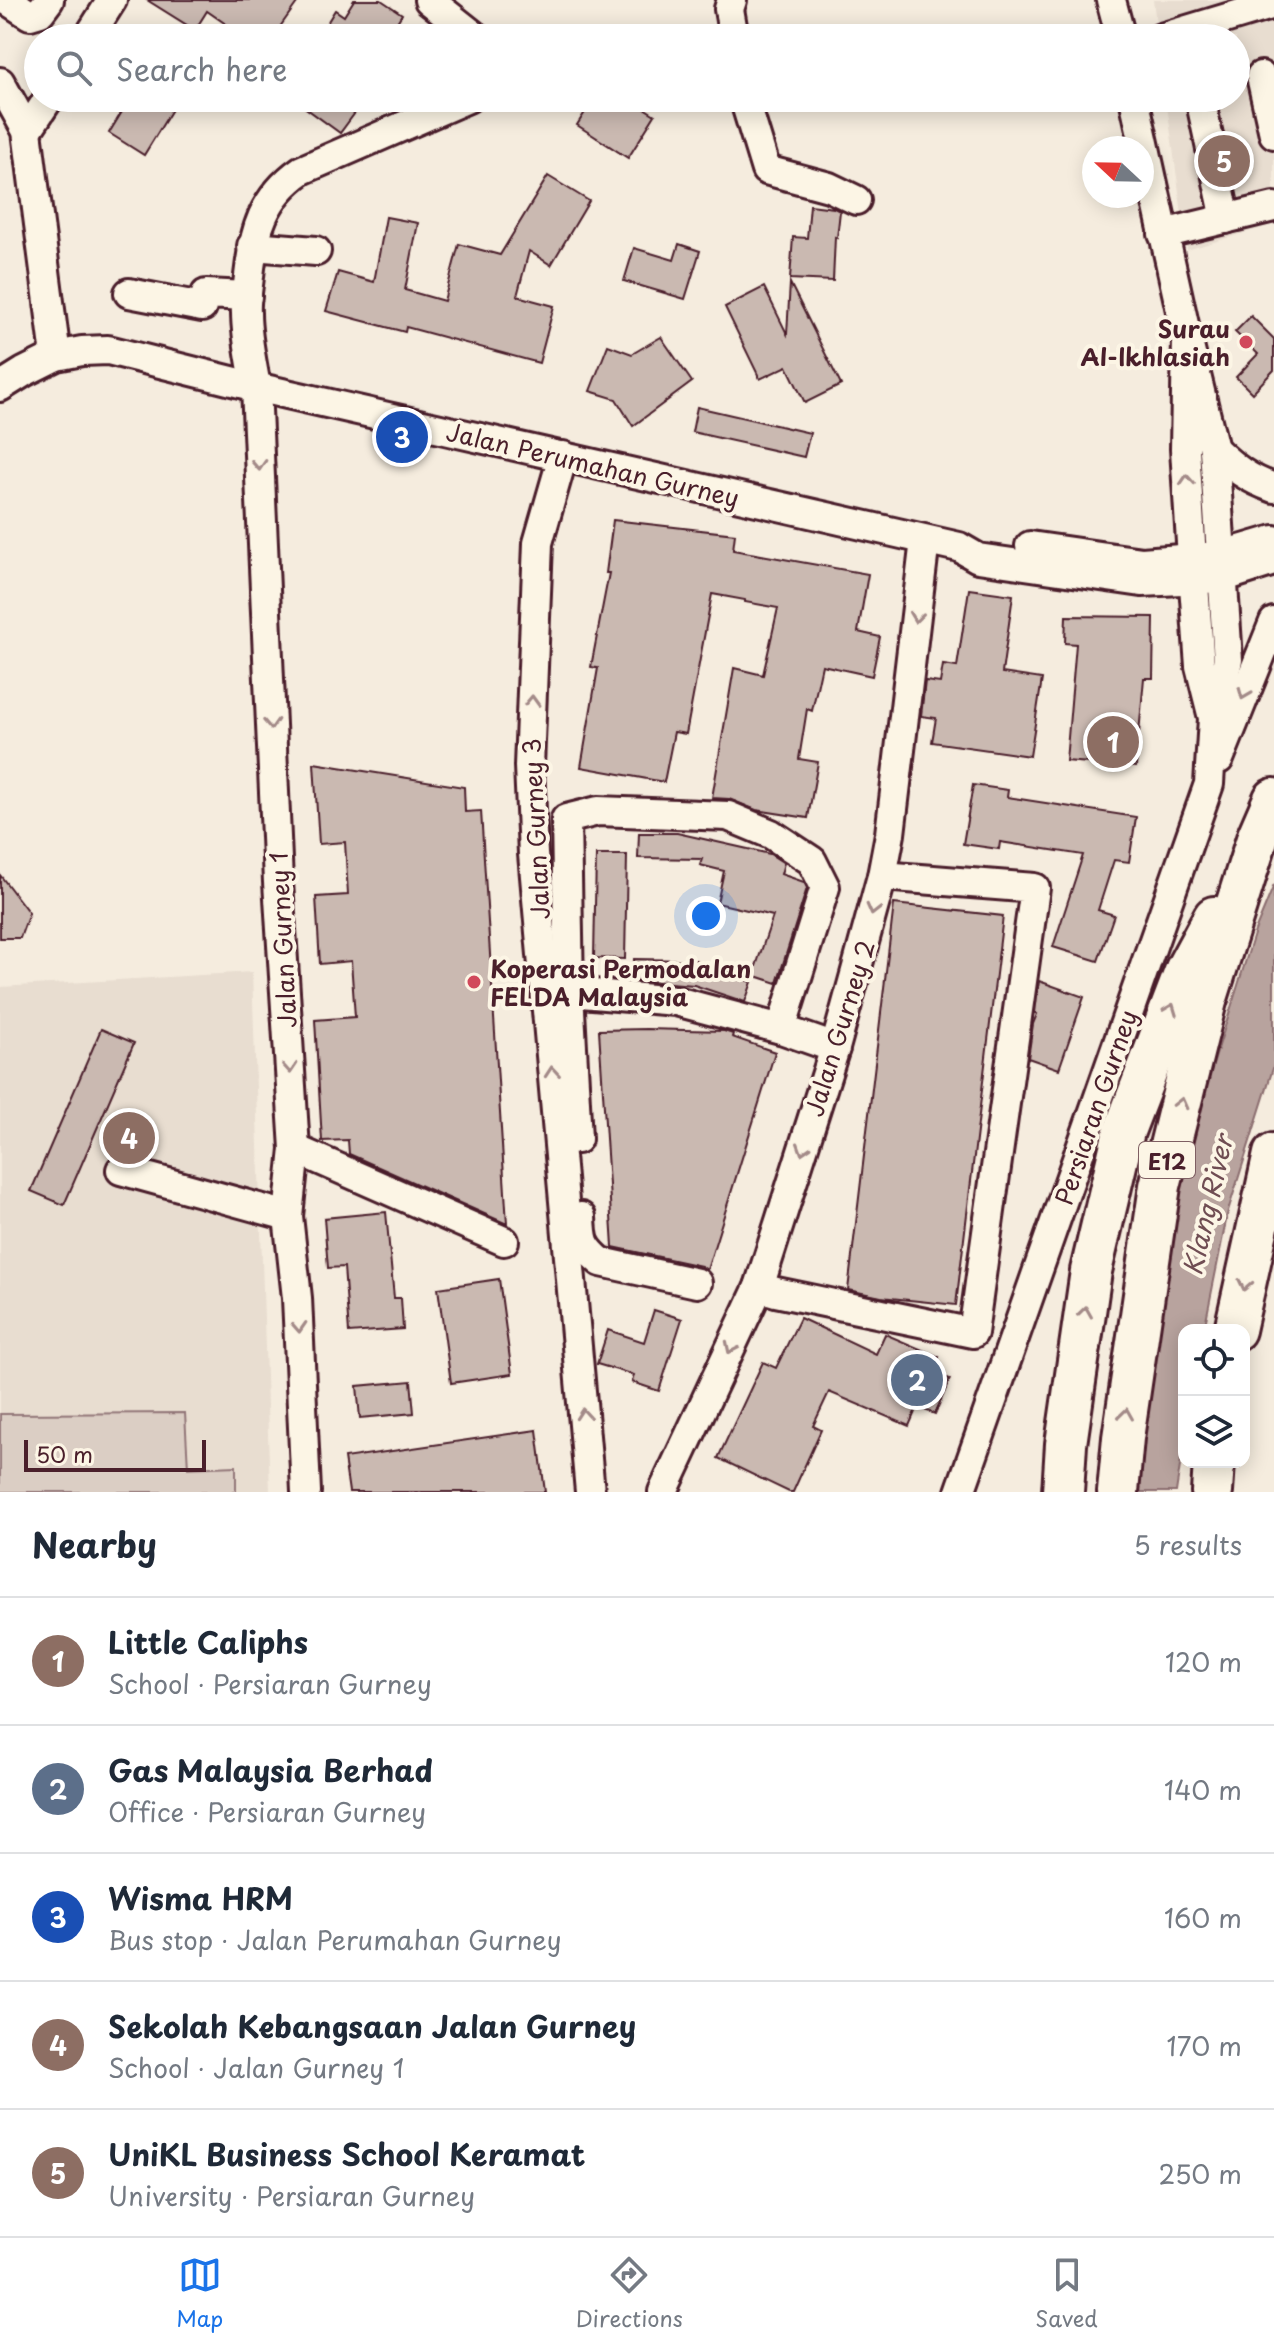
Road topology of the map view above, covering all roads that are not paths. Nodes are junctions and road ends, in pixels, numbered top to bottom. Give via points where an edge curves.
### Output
1 (7, 0) edge
2 (49, 0) edge
3 (112, 0) edge
4 (429, 0) edge
5 (732, 0) edge
6 (1111, 0) edge
7 (1274, 4) edge
8 (97, 24) edge
9 (459, 24) edge
10 (732, 24) edge
11 (1117, 24) edge
12 (1214, 24) edge
13 (1257, 77) edge
14 (0, 82) edge
15 (40, 112) edge
16 (437, 112) edge
17 (748, 112) edge
18 (1137, 112) edge
19 (1203, 112) edge
20 (27, 131) junction
21 (1274, 134) edge
22 (856, 200) dead end
23 (1274, 207) edge
24 (1226, 219) junction
25 (1163, 234) junction
26 (252, 246) junction
27 (316, 251) dead end
28 (129, 293) dead end
29 (247, 296) junction
30 (1187, 338) junction
31 (56, 356) junction
32 (0, 387) edge
33 (256, 387) junction
34 (1214, 449) junction
35 (563, 456) junction
36 (1274, 488) edge
37 (925, 540) junction
38 (1274, 540) edge
39 (1274, 561) edge
40 (1207, 568) junction
41 (1274, 622) edge
42 (1209, 784) junction
43 (1274, 799) edge
44 (1258, 836) junction
45 (882, 876) junction
46 (569, 992) junction
47 (781, 1029) junction
48 (835, 1048) junction
49 (295, 1149) junction
50 (1274, 1154) edge
51 (121, 1170) dead end
52 (288, 1216) junction
53 (504, 1241) dead end
54 (697, 1283) dead end
55 (759, 1287) junction
56 (1236, 1324) edge
57 (1214, 1468) edge
58 (306, 1492) edge
59 (590, 1492) edge
60 (663, 1492) edge
61 (960, 1492) edge
62 (1063, 1492) edge
63 (1118, 1492) edge
64 (1212, 1492) edge

1 - 2 street via 30,15
3 - 8 street
4 - 9 street
5 - 10 street
6 - 11 street
7 - 12 street
13 - 21 street
14 - 20 street
15 - 20 street
16 - 26 street, Jalan Gurney 1 via 295,175 273,196
17 - 22 street via 766,170
18 - 25 street
19 - 24 street
20 - 31 street
23 - 24 street
24 - 25 street
25 - 30 street
26 - 27 street
26 - 29 street, Jalan Gurney 1
28 - 29 street via 202,307 206,294
29 - 33 street, Jalan Gurney 1
30 - 34 street
40 -> 30 street via 1185,449
31 - 32 street, Jalan Perumahan Gurney
31 - 33 street, Jalan Perumahan Gurney via 108,350
33 - 35 street, Jalan Perumahan Gurney
33 -> 49 street, Jalan Gurney 1
34 - 36 street via 1237,471
34 - 40 street
35 - 37 street, Jalan Perumahan Gurney
59 -> 35 street, Jalan Gurney 3 via 529,766 538,543
37 - 40 street, Jalan Perumahan Gurney via 959,547 978,558 1142,582
37 -> 45 street, Jalan Gurney 2
38 - 40 street
39 - 40 street
40 - 42 street, Persiaran Gurney via 1228,660 1213,718
41 -> 42 street
42 - 61 street, Persiaran Gurney
43 - 44 highway, E12
62 -> 44 highway via 1091,1271 1124,1131 1186,969
63 -> 44 highway, E12 via 1160,1186 1206,1001
45 -> 48 street, Jalan Gurney 2
45 - 55 street via 1035,888 973,1333
46 - 47 street via 676,1001
46 - 47 street via 566,819 598,811 728,816 771,834 812,861 825,887
46 - 54 street via 582,1242 601,1262
47 - 48 street
48 -> 55 street, Jalan Gurney 2
49 - 52 street, Jalan Gurney 1
49 - 53 street
50 -> 56 highway
51 - 52 street
52 -> 58 street, Jalan Gurney 1
55 -> 60 street, Jalan Gurney 2
57 - 64 highway

